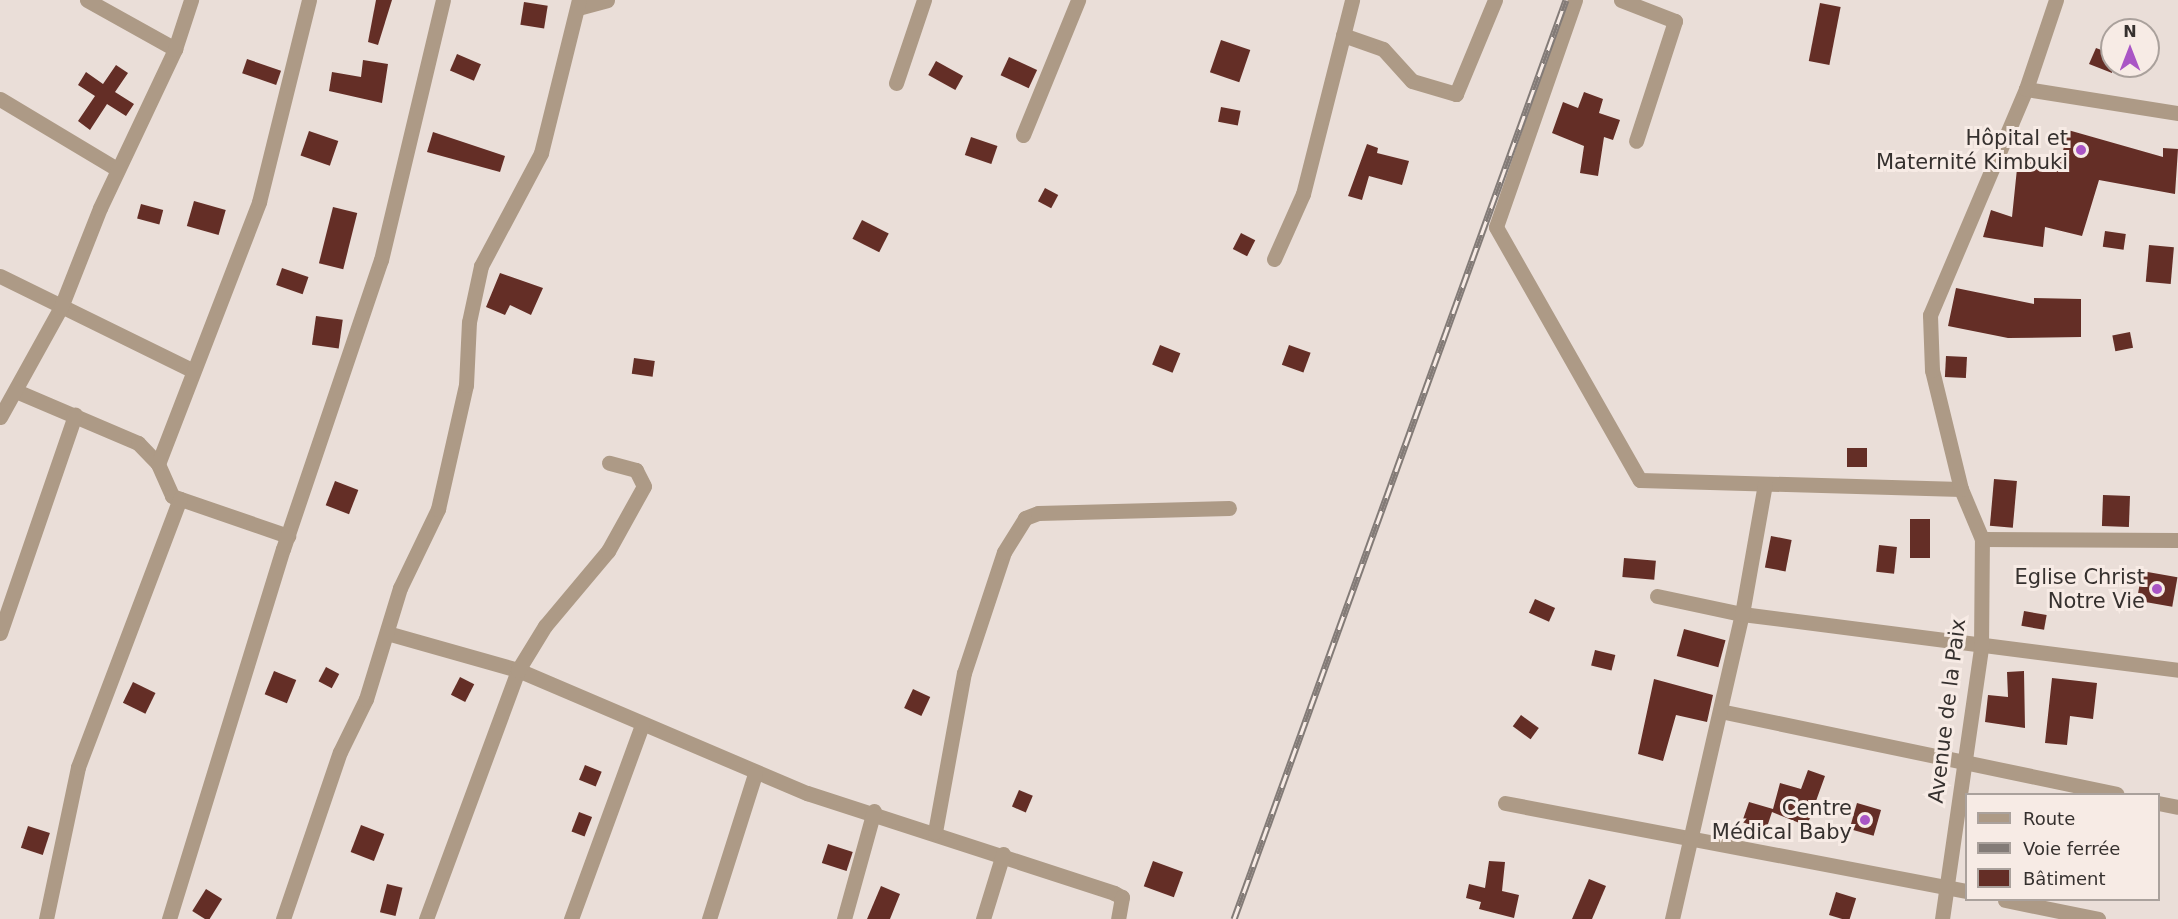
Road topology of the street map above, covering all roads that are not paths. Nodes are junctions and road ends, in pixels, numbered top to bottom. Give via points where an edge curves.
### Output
1 (87, 0) edge
2 (191, 0) edge
3 (309, 0) edge
4 (443, 0) edge
5 (607, 0) edge
6 (924, 0) edge
7 (1078, 0) edge
8 (1352, 0) edge
9 (1495, 0) edge
10 (1575, 0) edge
11 (1621, 0) edge
12 (2056, 0) edge
13 (579, 4) edge
14 (1343, 35) junction
15 (175, 49) junction
16 (896, 83) dead end
17 (2026, 89) junction
18 (0, 99) edge
19 (2178, 113) edge
20 (1023, 135) dead end
21 (1636, 141) dead end
22 (117, 169) junction
23 (1274, 259) dead end
24 (0, 276) edge
25 (61, 307) junction
26 (192, 370) junction
27 (16, 391) junction
28 (75, 415) junction
29 (0, 417) edge
30 (609, 463) dead end
31 (158, 464) junction
32 (1765, 484) junction
33 (1961, 489) junction
34 (180, 499) junction
35 (1229, 508) dead end
36 (288, 536) junction
37 (1982, 539) junction
38 (2178, 540) edge
39 (1657, 596) dead end
40 (1742, 614) junction
41 (0, 633) edge
42 (387, 633) junction
43 (1981, 648) junction
44 (518, 670) junction
45 (2178, 670) edge
46 (1720, 711) junction
47 (642, 725) junction
48 (1961, 762) junction
49 (755, 774) junction
50 (2107, 793) edge
51 (1505, 803) dead end
52 (2160, 803) edge
53 (2178, 807) edge
54 (874, 811) junction
55 (935, 832) junction
56 (1692, 836) junction
57 (1003, 854) junction
58 (1946, 887) junction
59 (1965, 891) edge
60 (2010, 901) edge
61 (46, 919) edge
62 (169, 919) edge
63 (284, 919) edge
64 (426, 919) edge
65 (571, 919) edge
66 (709, 919) edge
67 (844, 919) edge
68 (983, 919) edge
69 (1118, 919) edge
70 (1672, 919) edge
71 (1942, 919) edge
72 (2098, 919) edge

1 - 15 street
2 - 15 street
3 - 26 street via 260,202 237,270
4 - 36 street via 381,260
5 - 13 street
6 - 16 street
7 - 20 street
8 - 14 street
9 - 14 street via 1456,94 1412,81 1383,49
10 - 32 street via 1497,232 1640,480
11 - 21 street via 1675,21
12 - 17 street, Avenue de la Paix
13 - 42 street via 541,153 481,266 469,322 466,385 443,492 400,588
14 - 23 street via 1303,194
15 - 22 street
17 - 19 street
17 - 33 street, Avenue de la Paix via 1930,315 1932,370
18 - 22 street
22 - 25 street
24 - 25 street
25 - 26 street
25 - 27 street
26 - 31 street
27 - 28 street
27 - 29 street
28 - 31 street via 138,443
28 - 41 street
30 - 44 street via 636,470 644,486 608,551 545,626
31 - 34 street via 168,489
32 - 33 street
32 - 40 street
33 - 37 street, Avenue de la Paix
34 - 36 street
34 - 61 street via 78,767
35 - 55 street via 1038,513 1025,518 1004,552 964,673
36 - 62 street
37 - 38 street
37 - 43 street, Avenue de la Paix
39 - 40 street
40 - 43 street
40 - 46 street
42 - 44 street
42 - 63 street via 312,828
43 - 45 street
43 - 48 street, Avenue de la Paix
44 - 47 street
44 - 64 street
46 - 48 street
46 - 56 street
47 - 49 street
47 - 65 street
48 - 50 street
48 - 58 street, Avenue de la Paix
49 - 54 street
49 - 66 street
51 - 56 street
52 - 53 street
54 - 55 street
54 - 67 street
55 - 57 street
56 - 58 street
56 - 70 street
57 - 68 street
57 - 69 street via 1122,897
58 - 59 street
58 - 71 street, Avenue de la Paix
60 - 72 street

